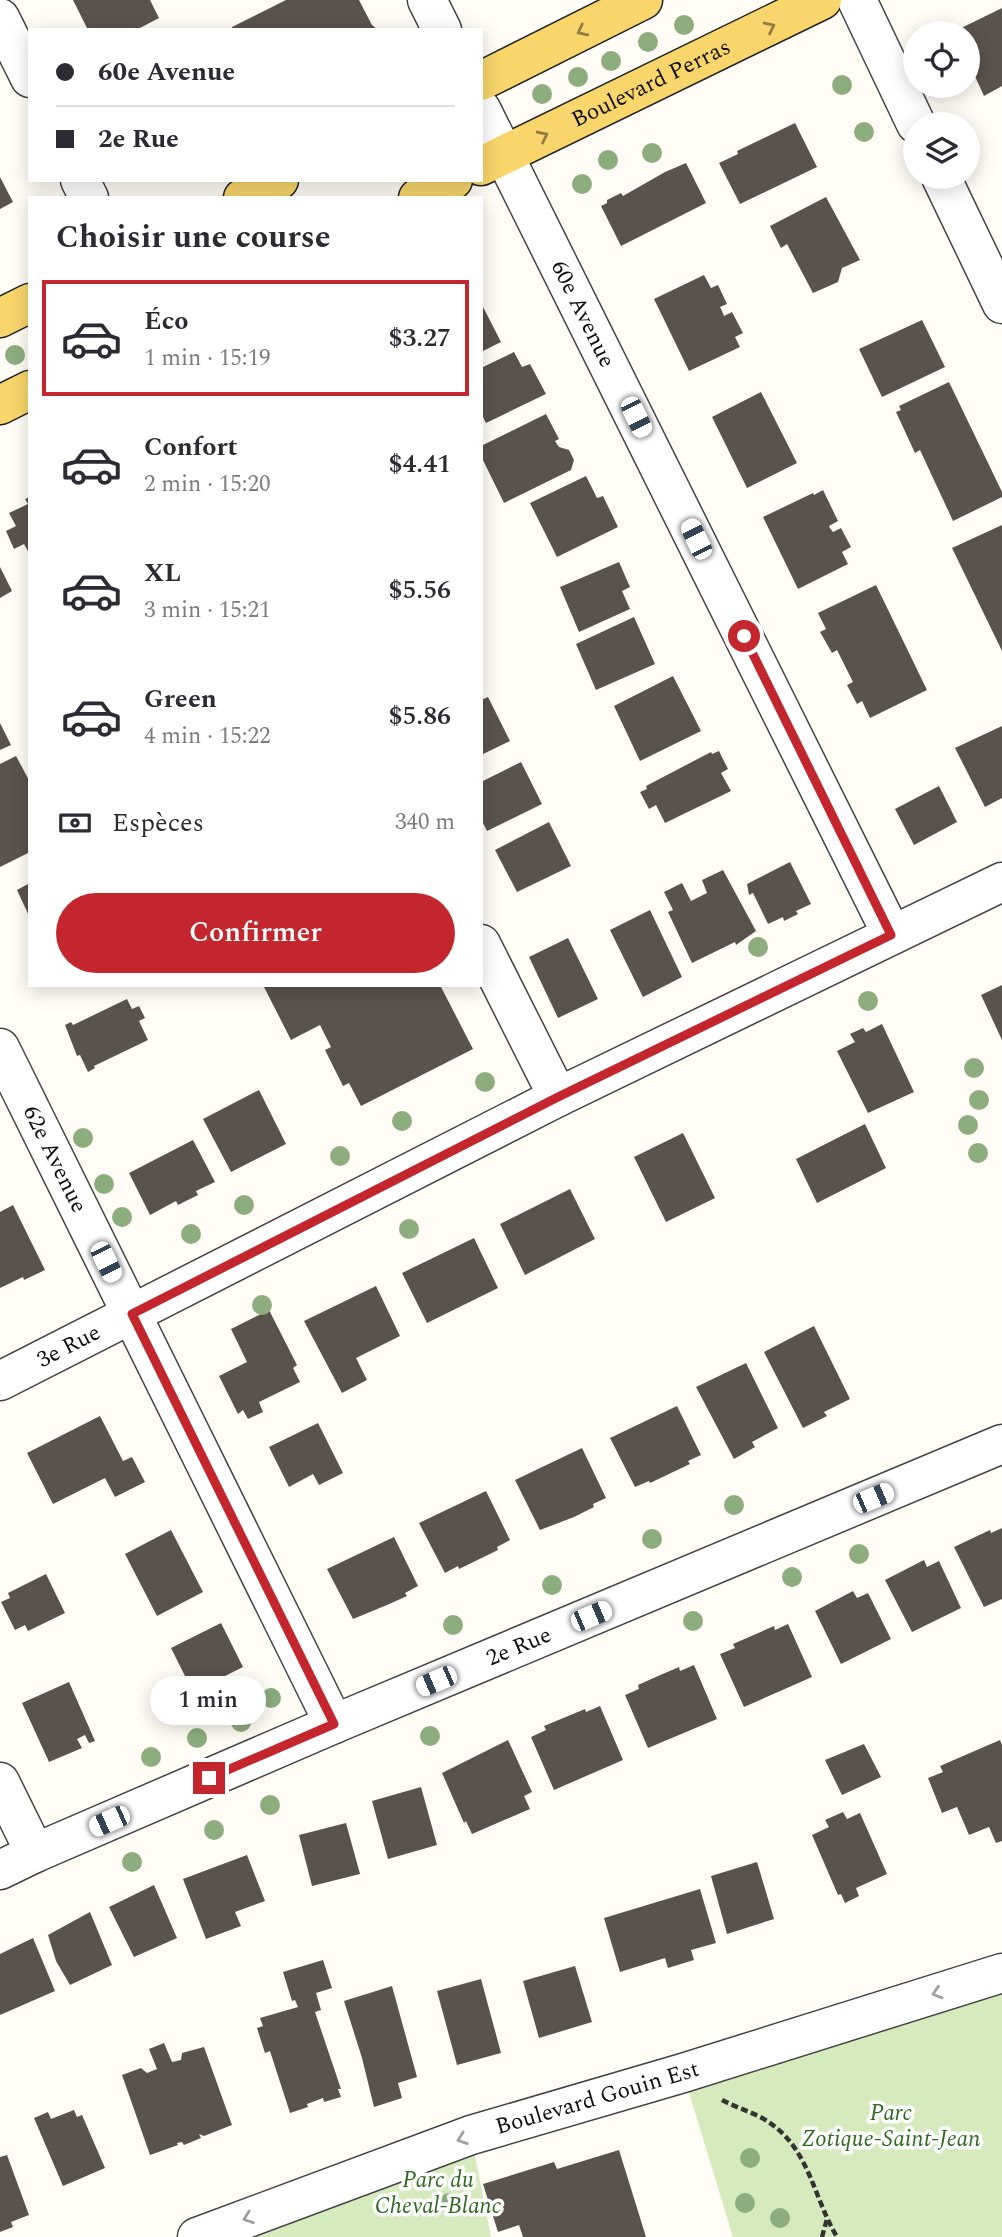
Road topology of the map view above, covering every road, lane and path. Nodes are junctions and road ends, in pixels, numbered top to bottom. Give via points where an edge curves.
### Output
1 (427, 0) edge
2 (643, 0) edge
3 (822, 0) edge
4 (857, 0) edge
5 (0, 18) edge
6 (441, 28) edge
7 (28, 74) edge
8 (483, 80) edge
9 (910, 112) edge
10 (483, 118) edge
11 (493, 161) edge
12 (275, 182) edge
13 (449, 182) edge
14 (947, 189) edge
15 (247, 196) edge
16 (422, 196) edge
17 (28, 304) edge
18 (1002, 304) edge
19 (0, 317) edge
20 (28, 391) edge
21 (0, 405) edge
22 (1002, 882) edge
23 (891, 935) junction
24 (483, 948) edge
25 (0, 1048) edge
26 (558, 1097) junction
27 (132, 1314) junction
28 (0, 1381) edge
29 (1002, 1444) edge
30 (334, 1724) junction
31 (0, 1782) edge
32 (35, 1853) junction
33 (0, 1870) edge
34 (1002, 1973) edge
35 (683, 2073) junction
36 (827, 2219) junction
37 (197, 2237) edge
38 (822, 2237) edge
39 (838, 2237) edge

1 - 6 street
2 -> 8 main road
11 -> 3 main road, Boulevard Perras
4 - 9 street
5 - 7 street
10 - 11 street, 60e Avenue
11 - 23 street, 60e Avenue via 533,210
12 - 15 main road
13 - 16 main road
14 - 18 street
17 - 19 main road
20 - 21 main road
22 - 23 street, 3e Rue
23 - 26 street, 3e Rue
24 - 26 street
25 - 27 street, 62e Avenue
26 - 27 street, 3e Rue
27 - 28 street, 3e Rue
27 - 30 street, 62e Avenue
29 - 30 street, 2e Rue
30 - 32 street, 2e Rue
31 - 32 street
32 - 33 street, 2e Rue
34 -> 35 street, Boulevard Gouin Est
35 - 36 path via 786,2136 804,2161
35 -> 37 street, Boulevard Gouin Est via 471,2136
36 - 38 path
36 - 39 path

